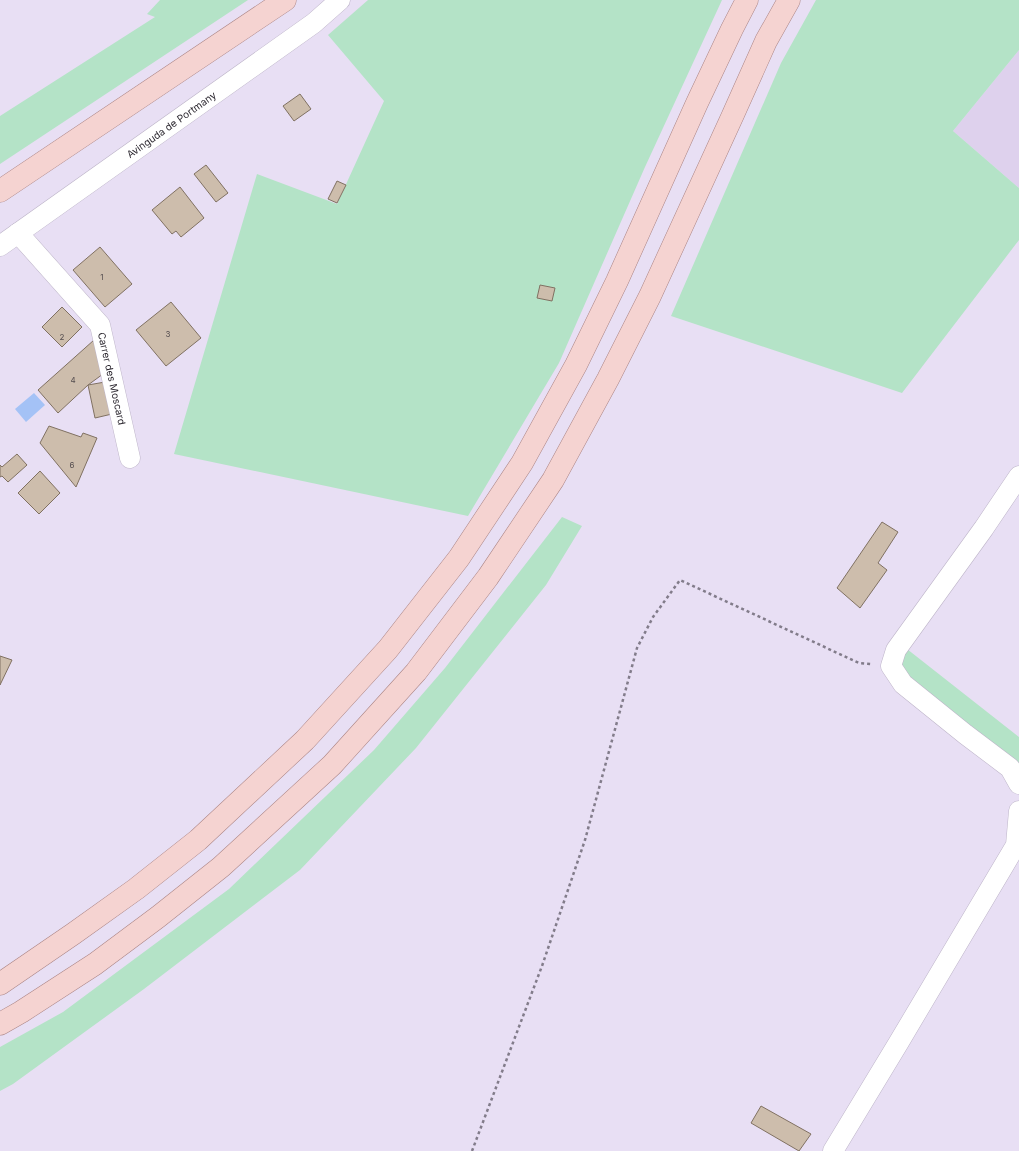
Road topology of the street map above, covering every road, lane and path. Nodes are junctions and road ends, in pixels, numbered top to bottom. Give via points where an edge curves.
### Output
1 (285, 0) edge
2 (340, 0) edge
3 (747, 0) edge
4 (789, 0) edge
5 (0, 192) edge
6 (18, 233) junction
7 (0, 246) edge
8 (130, 458) dead end
9 (1019, 476) edge
10 (891, 666) junction
11 (1019, 784) edge
12 (1019, 811) edge
13 (0, 984) edge
14 (0, 1024) edge
15 (472, 1151) edge
16 (833, 1151) edge

1 - 5 main road
2 - 6 street, Avinguda de Portmany via 314,23
3 - 13 main road via 703,89 617,281 576,365 522,463 460,558 388,649 310,734 198,840 130,893
4 - 14 main road via 766,41 650,296 553,480 488,577 416,672 332,765 221,867 95,964
6 - 7 street, Avinguda de Portmany
6 - 8 street, Carrer des Moscard via 100,325
9 - 10 street via 896,650
10 - 11 street via 903,684 1010,768
10 - 15 path via 859,663 680,580 653,617 637,648 585,840 542,966
12 - 16 street via 1016,845

